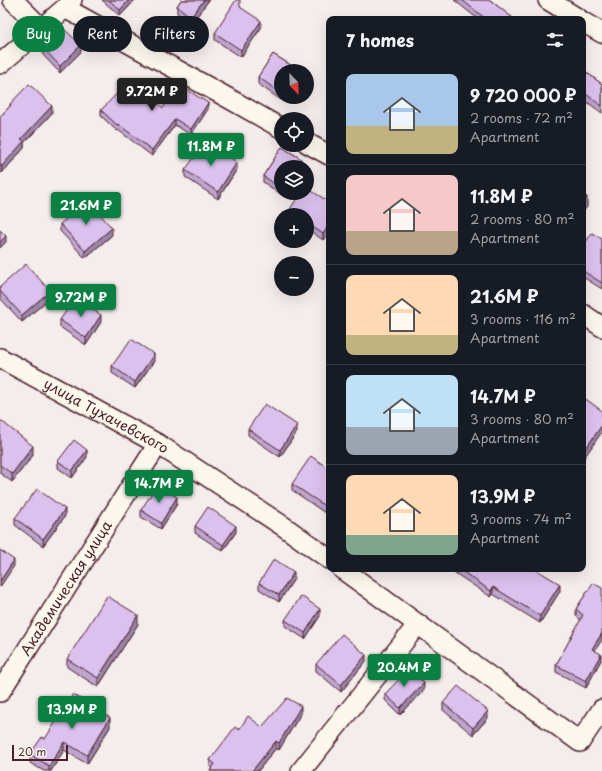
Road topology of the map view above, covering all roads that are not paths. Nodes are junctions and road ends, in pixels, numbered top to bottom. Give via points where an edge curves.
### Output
1 (13, 0) edge
2 (548, 0) edge
3 (68, 4) edge
4 (29, 16) edge
5 (54, 16) edge
6 (574, 16) edge
7 (586, 24) edge
8 (602, 33) edge
9 (14, 52) edge
10 (0, 64) edge
11 (274, 124) edge
12 (314, 147) edge
13 (326, 154) edge
14 (586, 316) edge
15 (602, 327) edge
16 (0, 358) edge
17 (158, 444) junction
18 (326, 557) edge
19 (346, 572) edge
20 (418, 624) junction
21 (0, 692) edge
22 (602, 709) edge
23 (301, 771) edge

1 - 4 street
2 - 6 street
3 - 5 street
3 - 11 street
7 - 8 street
9 - 10 street
12 - 13 street
14 - 15 street
16 - 17 street, улица Тухачевского
17 - 18 street, улица Тухачевского
17 - 21 street, Академическая улица
19 - 20 street
20 - 22 street via 580,742
20 - 23 street

